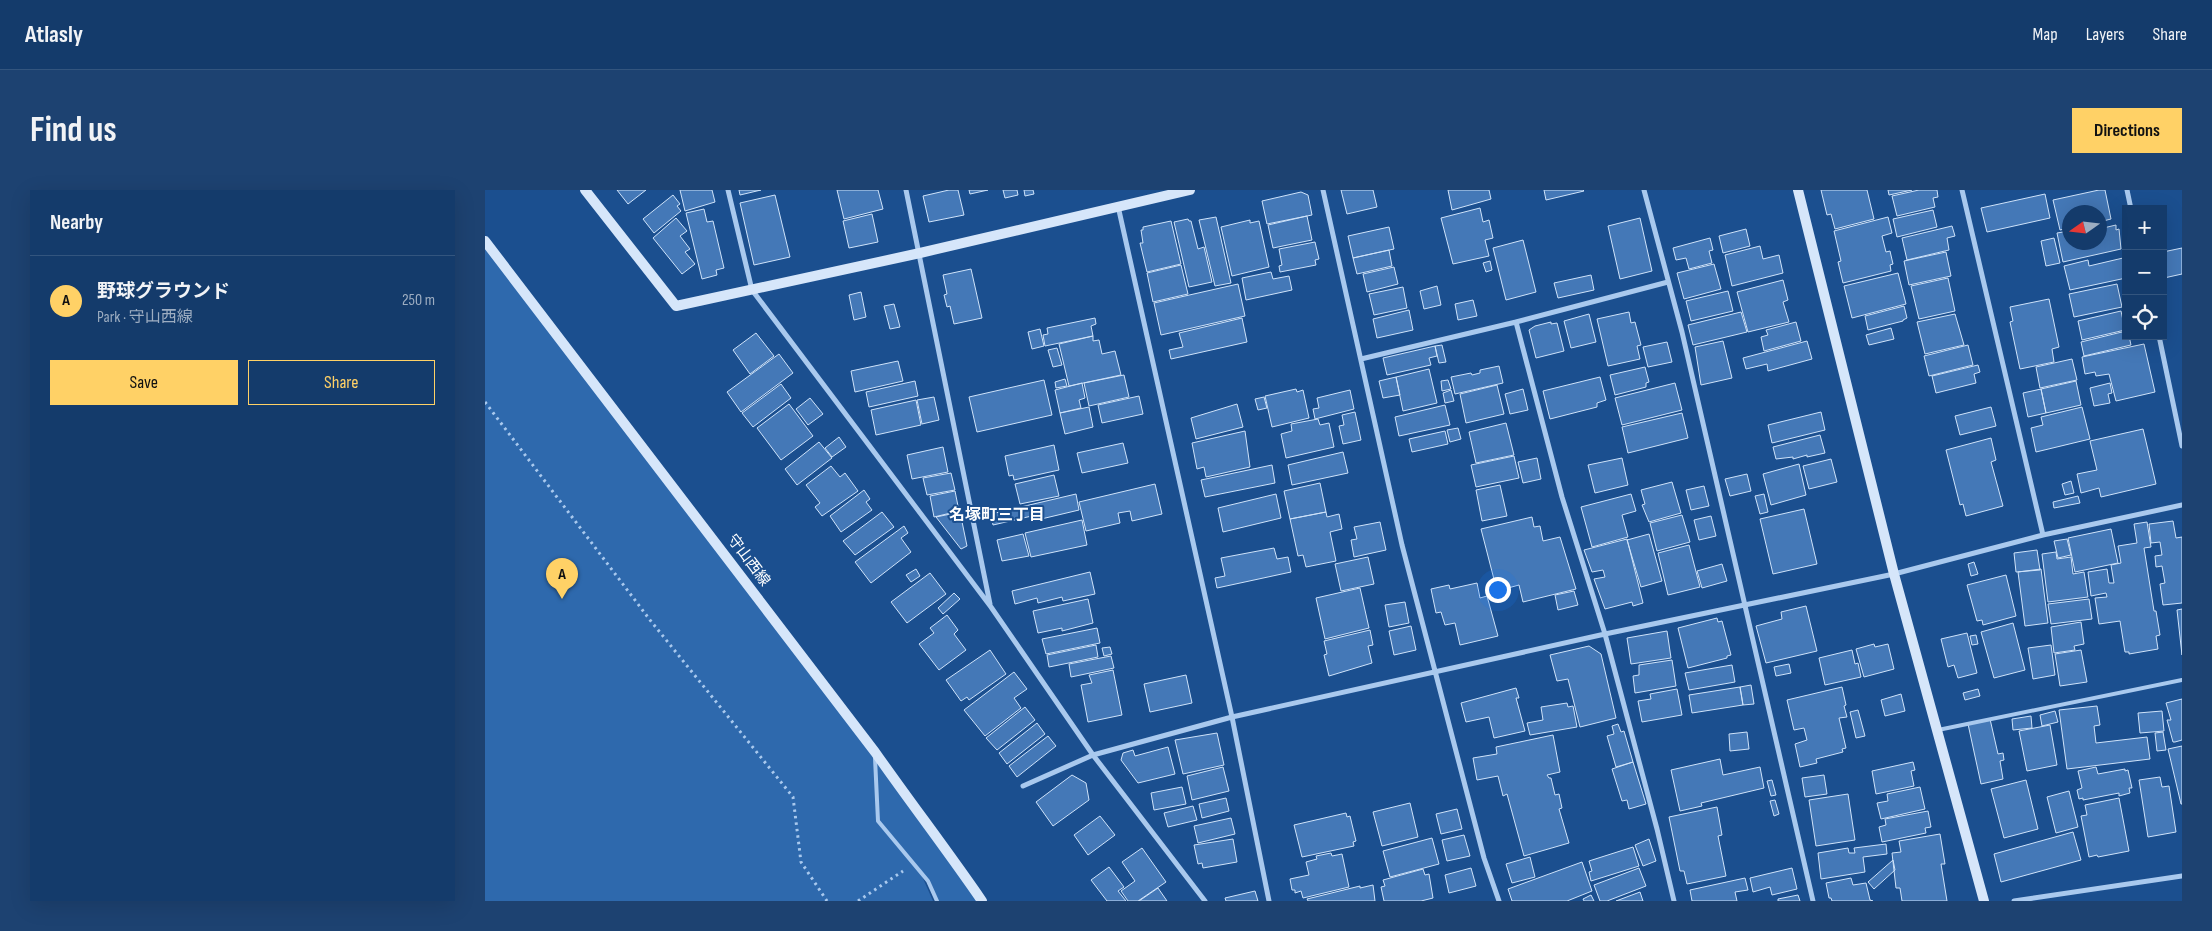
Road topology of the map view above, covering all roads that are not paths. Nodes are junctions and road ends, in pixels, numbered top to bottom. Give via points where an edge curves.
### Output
1 (585, 190) edge
2 (728, 190) edge
3 (905, 190) edge
4 (1190, 190) edge
5 (1323, 190) edge
6 (1644, 190) edge
7 (1797, 190) edge
8 (1962, 190) edge
9 (2127, 190) edge
10 (2130, 205) edge
11 (1118, 206) junction
12 (485, 241) edge
13 (920, 253) junction
14 (1668, 282) junction
15 (752, 290) junction
16 (1517, 322) junction
17 (2160, 340) edge
18 (1361, 359) junction
19 (2182, 446) edge
20 (2182, 505) edge
21 (2043, 535) junction
22 (1894, 574) junction
23 (1744, 605) junction
24 (991, 607) junction
25 (1605, 634) junction
26 (1437, 673) junction
27 (2182, 680) edge
28 (1232, 717) junction
29 (1936, 730) junction
30 (875, 752) junction
31 (1093, 755) junction
32 (1023, 786) dead end
33 (2182, 876) edge
34 (937, 901) edge
35 (982, 901) edge
36 (1205, 901) edge
37 (1269, 901) edge
38 (1499, 901) edge
39 (1675, 901) edge
40 (1813, 901) edge
41 (1984, 901) edge
42 (2014, 901) edge

1 - 15 street via 676,306
2 - 15 street
3 - 13 street
4 - 11 street
5 - 18 street
6 - 14 street
7 - 22 street
8 - 21 street
9 - 10 street
11 - 13 street
11 - 28 street
12 - 30 street, 守山西線
13 - 15 street
13 - 24 street
14 - 16 street
14 - 23 street
15 - 24 street
16 - 18 street
16 - 25 street via 1562,497
17 - 19 street
18 - 26 street via 1402,545
20 - 21 street
21 - 22 street
22 - 23 street
22 - 29 street
23 - 25 street
23 - 40 street
24 - 31 street
25 - 26 street
25 - 39 street
26 - 28 street
26 - 38 street via 1484,858
27 - 29 lane
28 - 31 street
28 - 37 street
29 - 41 street
30 - 34 lane via 878,821 927,881
30 - 35 street, 守山西線
31 - 32 street
31 - 36 street
33 - 42 street

